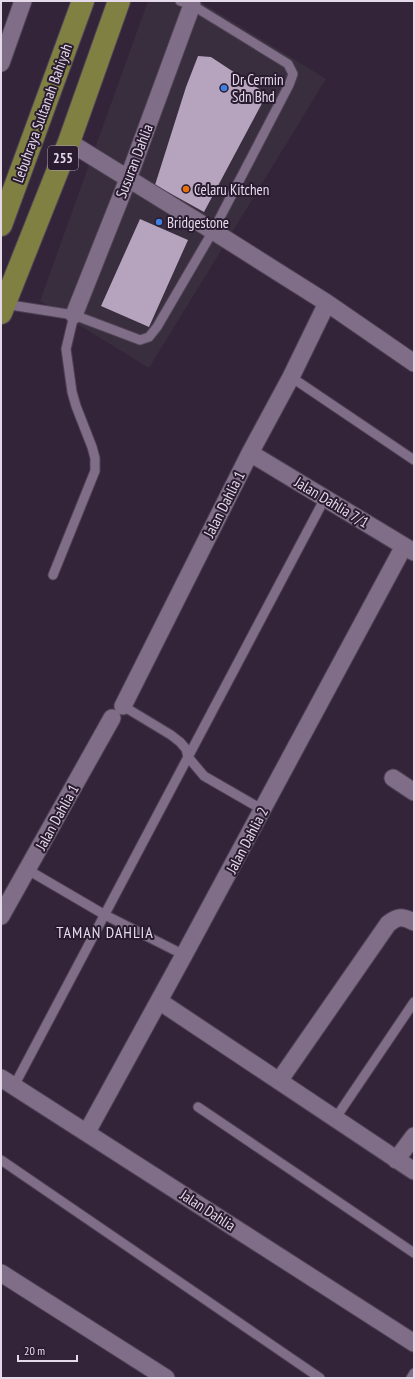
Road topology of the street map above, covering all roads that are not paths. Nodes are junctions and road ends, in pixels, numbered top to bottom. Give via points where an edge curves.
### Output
1 (23, 1) edge
2 (84, 1) edge
3 (119, 1) edge
4 (186, 3) edge
5 (1, 63) edge
6 (69, 142) junction
7 (128, 179) junction
8 (1, 225) edge
9 (214, 231) junction
10 (327, 303) junction
11 (3, 308) edge
12 (74, 315) junction
13 (414, 363) edge
14 (291, 377) junction
15 (250, 453) junction
16 (414, 460) edge
17 (325, 498) junction
18 (409, 549) edge
19 (54, 575) dead end
20 (117, 712) junction
21 (188, 757) junction
22 (394, 778) dead end
23 (414, 792) edge
24 (263, 810) junction
25 (28, 870) junction
26 (105, 915) junction
27 (1, 916) edge
28 (414, 922) edge
29 (184, 955) junction
30 (159, 1001) junction
31 (414, 1002) edge
32 (279, 1081) junction
33 (8, 1082) edge
34 (198, 1107) dead end
35 (335, 1119) junction
36 (87, 1132) junction
37 (414, 1136) edge
38 (1, 1160) edge
39 (396, 1160) junction
40 (414, 1171) edge
41 (414, 1253) edge
42 (1, 1273) edge
43 (414, 1343) edge
44 (414, 1374) edge
45 (166, 1378) edge
46 (320, 1378) edge
47 (411, 1378) edge

1 - 5 street
2 - 8 main road, Lebuhraya Sultanah Bahiyah / 255
3 - 6 main road, 255
4 - 7 street, Susuran Dahlia
4 - 9 lane via 288,64 293,74
6 - 7 street
6 - 11 main road, 255
7 - 9 street
7 - 12 street, Susuran Dahlia
9 - 10 street
9 - 12 lane via 149,337 140,340
10 - 13 street
10 - 14 street, Jalan Dahlia 1
11 - 12 lane
12 - 19 lane via 66,349 72,392 95,458 94,471
14 - 15 street, Jalan Dahlia 1
14 - 16 lane
15 - 17 street, Jalan Dahlia 7/1
15 - 20 street, Jalan Dahlia 1
17 - 18 street, Jalan Dahlia 7/1
17 - 21 lane
18 - 24 street, Jalan Dahlia 2
20 - 21 lane via 171,735 186,749
20 - 25 street, Jalan Dahlia 1
21 - 24 lane via 204,776
21 - 26 lane
22 - 23 street
24 - 29 street, Jalan Dahlia 2
25 - 26 lane
25 - 27 street, Jalan Dahlia 1
26 - 29 lane
26 - 33 lane
28 - 32 street via 403,917 396,918 388,924
29 - 30 street, Jalan Dahlia 2
30 - 32 street
30 - 36 street, Jalan Dahlia 2
31 - 35 lane
32 - 35 street
33 - 36 street, Jalan Dahlia
34 - 41 lane
35 - 39 street
36 - 43 street, Jalan Dahlia
37 - 39 street
38 - 46 lane
39 - 40 street
42 - 45 street
44 - 47 lane

